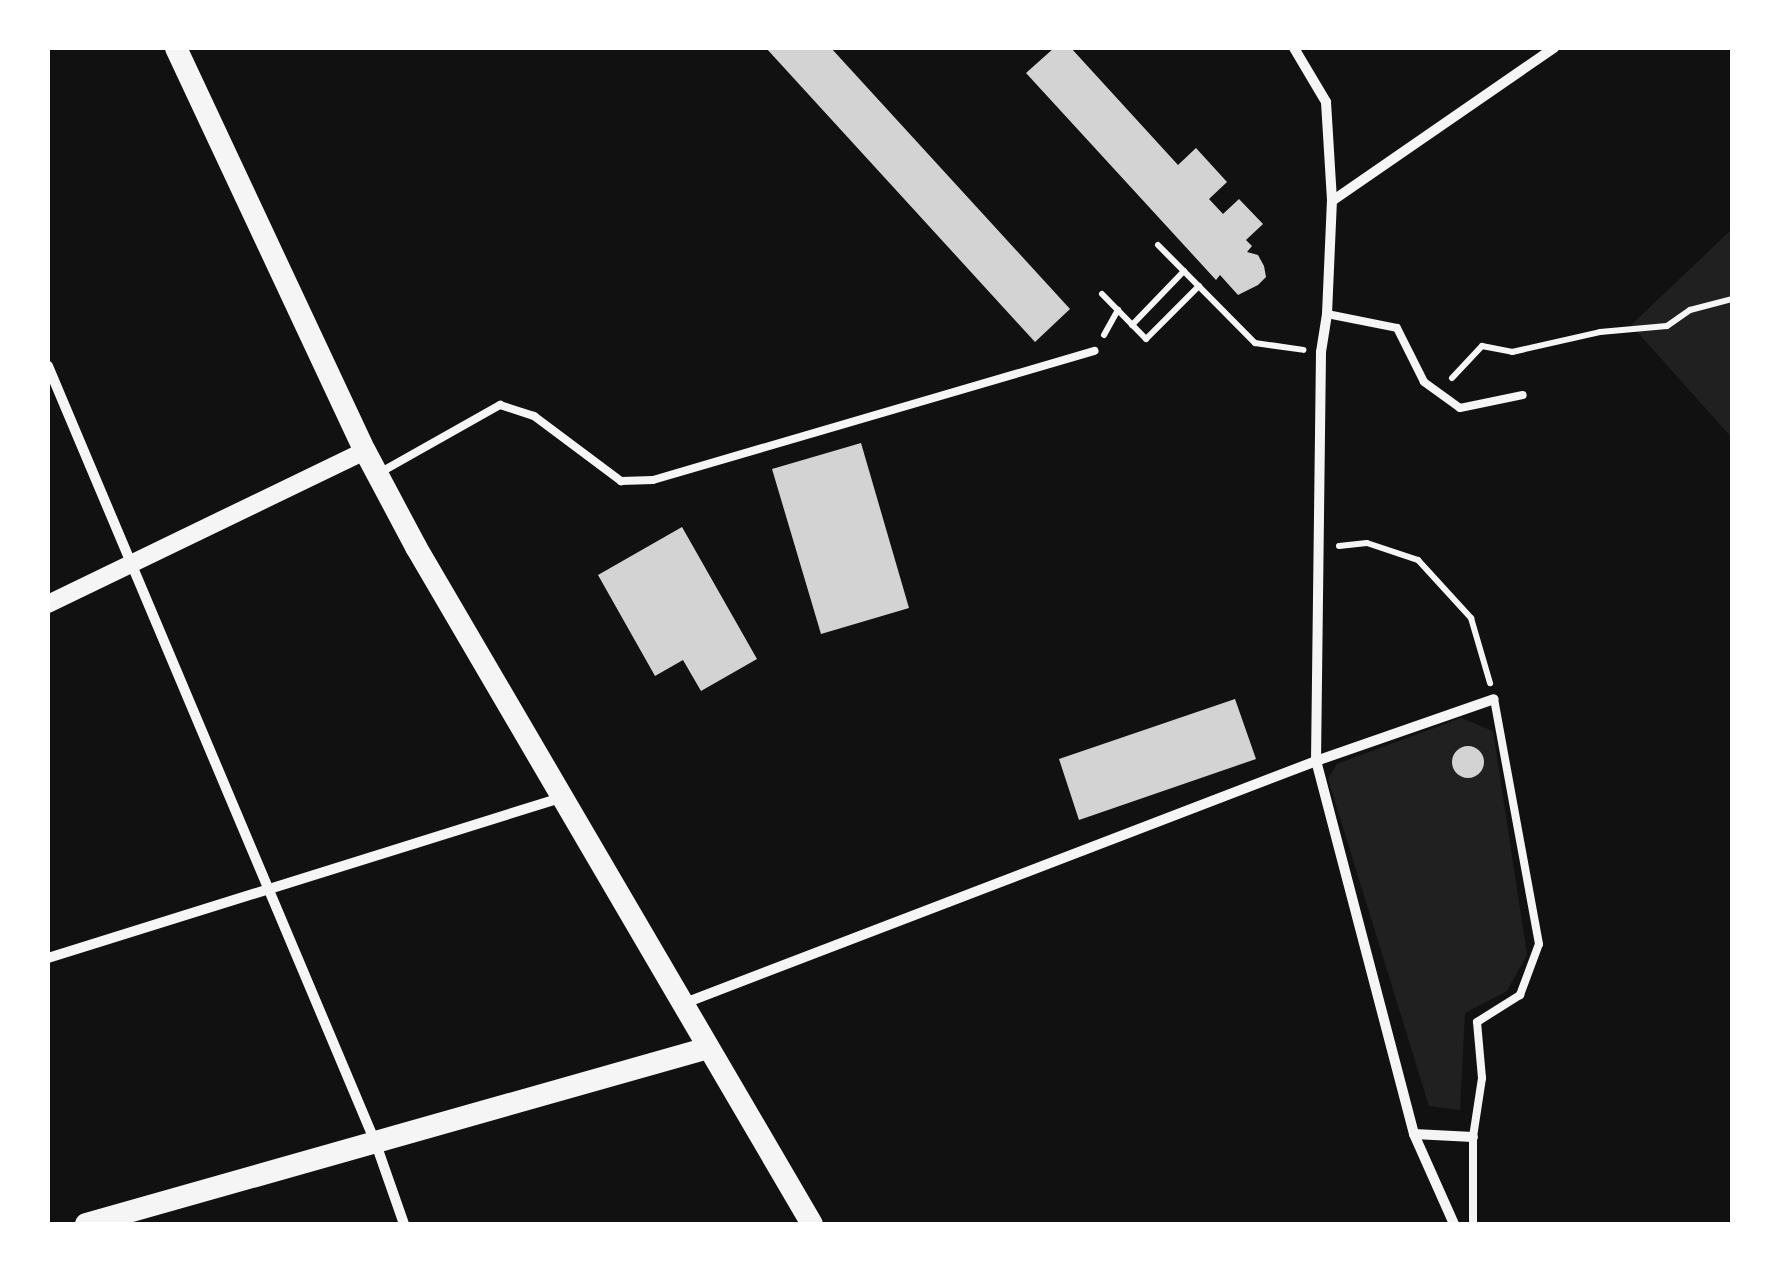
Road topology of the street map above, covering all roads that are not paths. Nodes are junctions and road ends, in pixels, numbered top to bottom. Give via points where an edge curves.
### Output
1 (176, 48) edge
2 (1294, 48) edge
3 (1554, 48) edge
4 (1332, 201) junction
5 (1327, 314) junction
6 (1095, 351) dead end
7 (48, 366) edge
8 (1522, 394) dead end
9 (366, 450) junction
10 (378, 474) junction
11 (130, 564) junction
12 (48, 604) edge
13 (1494, 698) joint
14 (1316, 761) junction
15 (561, 798) junction
16 (270, 889) junction
17 (48, 958) edge
18 (684, 1004) junction
19 (708, 1048) junction
20 (1414, 1134) junction
21 (1473, 1137) junction
22 (376, 1144) junction
23 (86, 1224) edge
24 (404, 1224) edge
25 (812, 1224) edge
26 (1454, 1224) edge
27 (1473, 1224) edge

1 - 9 main road
2 - 4 street via 1326,102
3 - 4 street
4 - 5 street
5 - 8 lane via 1396,328 1420,374 1460,408
5 - 14 street via 1320,352
6 - 10 lane via 653,480 621,481 534,416 500,406
7 - 11 street
9 - 10 main road
9 - 11 street
10 - 15 main road
11 - 12 street
11 - 16 street
13 - 14 street
13 - 21 lane via 1539,944 1520,995 1477,1022 1482,1078
14 - 18 street
14 - 20 street
15 - 16 street
15 - 18 main road
16 - 17 street
16 - 22 street
18 - 19 main road
19 - 22 main road
19 - 25 main road
20 - 21 street
20 - 26 street
21 - 27 lane
22 - 23 main road
22 - 24 street

